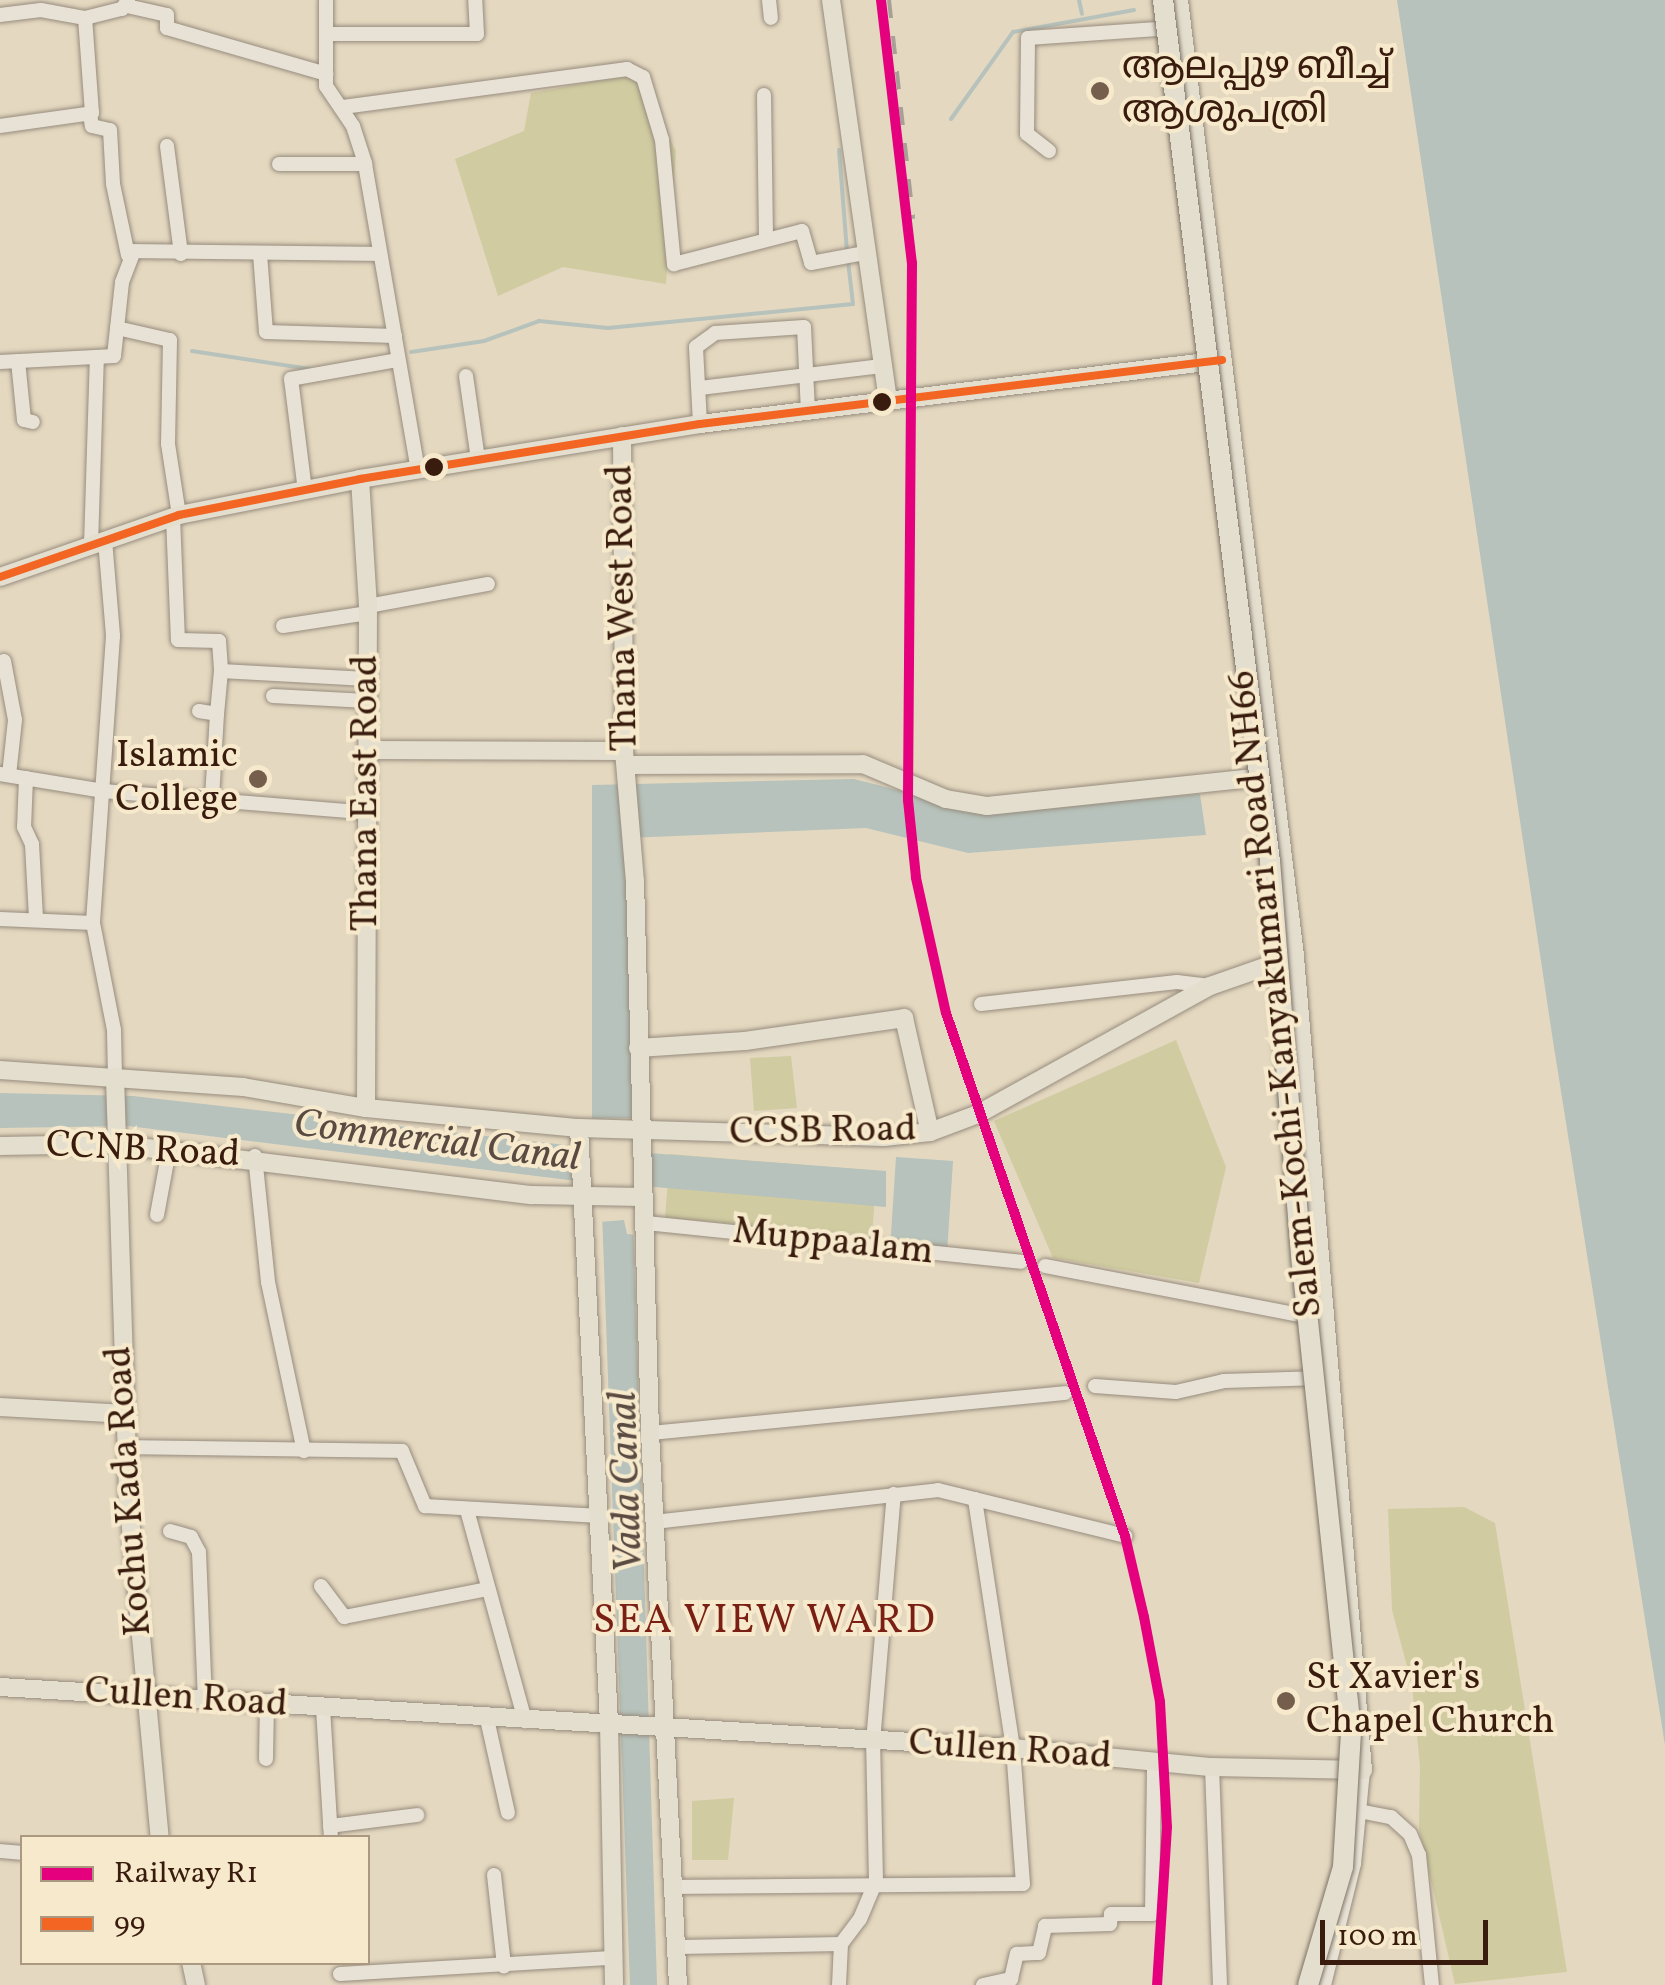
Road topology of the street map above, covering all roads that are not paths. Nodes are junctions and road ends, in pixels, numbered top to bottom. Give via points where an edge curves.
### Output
1 (326, 0) edge
2 (475, 0) edge
3 (769, 0) edge
4 (831, 0) edge
5 (1163, 0) edge
6 (1179, 0) edge
7 (127, 3) edge
8 (0, 14) edge
9 (84, 18) junction
10 (771, 18) dead end
11 (1183, 27) junction
12 (326, 34) junction
13 (326, 74) junction
14 (764, 95) dead end
15 (343, 107) junction
16 (90, 114) junction
17 (0, 126) edge
18 (166, 146) dead end
19 (1049, 151) dead end
20 (278, 164) dead end
21 (365, 164) junction
22 (766, 236) junction
23 (181, 254) junction
24 (260, 254) junction
25 (378, 254) junction
26 (128, 255) junction
27 (861, 255) junction
28 (117, 328) junction
29 (395, 336) junction
30 (97, 358) junction
31 (398, 360) junction
32 (1222, 360) junction
33 (18, 361) junction
34 (0, 362) edge
35 (882, 366) junction
36 (466, 376) dead end
37 (811, 376) junction
38 (700, 388) junction
39 (888, 401) junction
40 (808, 411) junction
41 (33, 422) dead end
42 (700, 424) junction
43 (622, 436) junction
44 (478, 458) junction
45 (418, 470) junction
46 (360, 479) junction
47 (305, 490) junction
48 (176, 516) junction
49 (98, 542) junction
50 (0, 577) edge
51 (488, 584) dead end
52 (368, 610) junction
53 (283, 626) dead end
54 (4, 661) dead end
55 (221, 671) junction
56 (367, 679) junction
57 (273, 696) dead end
58 (367, 702) junction
59 (199, 711) dead end
60 (217, 714) junction
61 (369, 750) junction
62 (626, 766) junction
63 (5, 775) edge
64 (1273, 776) junction
65 (26, 778) junction
66 (104, 791) junction
67 (212, 798) junction
68 (368, 813) junction
69 (0, 919) edge
70 (36, 920) junction
71 (93, 923) junction
72 (1295, 956) junction
73 (1210, 986) junction
74 (981, 1004) dead end
75 (638, 1048) junction
76 (0, 1070) edge
77 (115, 1084) junction
78 (366, 1108) junction
79 (638, 1132) junction
80 (930, 1132) junction
81 (584, 1134) junction
82 (114, 1136) junction
83 (0, 1146) edge
84 (169, 1150) junction
85 (255, 1156) junction
86 (587, 1192) junction
87 (639, 1194) junction
88 (157, 1216) dead end
89 (646, 1224) junction
90 (1021, 1262) dead end
91 (1044, 1266) dead end
92 (1324, 1320) junction
93 (1329, 1378) junction
94 (1096, 1386) dead end
95 (1065, 1392) dead end
96 (0, 1407) edge
97 (127, 1414) junction
98 (650, 1433) junction
99 (127, 1447) junction
100 (304, 1451) junction
101 (894, 1494) junction
102 (975, 1498) junction
103 (467, 1510) junction
104 (596, 1516) junction
105 (654, 1522) junction
106 (170, 1531) dead end
107 (1125, 1536) dead end
108 (321, 1586) dead end
109 (488, 1589) junction
110 (0, 1687) edge
111 (144, 1694) junction
112 (205, 1699) junction
113 (268, 1704) junction
114 (322, 1708) junction
115 (487, 1719) junction
116 (524, 1720) junction
117 (610, 1723) junction
118 (660, 1726) junction
119 (874, 1742) junction
120 (1013, 1748) junction
121 (266, 1759) dead end
122 (1154, 1762) junction
123 (1212, 1767) junction
124 (1362, 1770) junction
125 (1359, 1811) junction
126 (508, 1813) dead end
127 (417, 1815) dead end
128 (331, 1832) edge
129 (160, 1835) edge
130 (494, 1875) dead end
131 (675, 1887) junction
132 (875, 1888) junction
133 (843, 1940) junction
134 (679, 1947) junction
135 (612, 1958) junction
136 (504, 1966) junction
137 (340, 1974) edge
138 (420, 1979) edge
139 (614, 1985) edge
140 (678, 1985) edge
141 (840, 1985) edge
142 (983, 1985) edge
143 (1220, 1985) edge
144 (1308, 1985) edge
145 (1324, 1985) edge
146 (1432, 1985) edge

1 - 12 street
2 - 12 street via 477,34
3 - 10 street
4 - 27 main road
5 - 144 highway, Salem-Kochi-Kanyakumari Road NH66, bridge via 1270,861 1302,1264 1351,1732 1343,1867
6 - 11 main road
7 - 9 street
7 - 13 street via 167,14 168,28
8 - 9 street via 41,10
9 - 16 street via 94,84
11 - 19 street via 1028,38 1027,134
11 - 32 main road
12 - 13 street
13 - 15 street via 329,94
14 - 22 street
15 - 21 street
15 - 22 street via 627,69 643,76 662,140 674,264 735,252
16 - 17 street
16 - 26 street via 92,126 110,130
18 - 23 street
20 - 21 street
21 - 25 street
22 - 27 street via 802,231 811,263
23 - 24 street
23 - 26 street
24 - 25 street
24 - 29 street via 266,332
25 - 29 street
26 - 28 street
27 - 35 main road
28 - 30 street via 114,356
28 - 48 street via 170,340 168,444
29 - 31 street
30 - 33 street
30 - 49 street
31 - 45 street
31 - 47 street via 291,379
32 - 39 main road
32 - 64 main road
33 - 34 street
33 - 41 street via 24,420
35 - 37 street
35 - 39 main road
36 - 44 street
37 - 38 street
37 - 38 street via 804,327 716,332 696,347
37 - 40 street
38 - 42 street
39 - 40 main road
40 - 42 main road
42 - 43 main road
43 - 44 main road
43 - 62 main road, Thana West Road
44 - 45 main road
45 - 46 main road
46 - 47 main road
46 - 52 main road, Thana East Road
47 - 48 main road
48 - 49 main road
48 - 55 street via 178,640 219,641
49 - 50 main road
49 - 66 street via 113,636 100,754
51 - 52 street
52 - 53 street
52 - 56 main road, Thana East Road
54 - 63 street via 15,720
55 - 56 street
55 - 60 street
56 - 58 main road, Thana East Road
57 - 58 street
58 - 61 main road, Thana East Road
59 - 60 street
60 - 67 street
61 - 62 main road
61 - 68 main road, Thana East Road
62 - 64 main road via 863,764 946,799 987,806
62 - 75 main road, Thana West Road
63 - 65 street
64 - 72 main road
65 - 66 street
65 - 70 street via 23,814 32,844
66 - 67 street
66 - 71 street
67 - 68 street
68 - 78 main road, Thana East Road
69 - 70 street
70 - 71 street
71 - 77 street via 114,1030
72 - 73 main road, CCSB Road
72 - 92 main road
73 - 74 street via 1177,982
73 - 80 main road, CCSB Road via 978,1114
75 - 79 main road
75 - 80 main road via 904,1018
76 - 77 main road
77 - 78 main road via 243,1087
77 - 82 main road, Kochu Kada Road
78 - 81 main road
79 - 80 main road, CCSB Road
79 - 81 main road, CCSB Road
79 - 87 main road
81 - 86 main road
82 - 83 main road, CCNB Road
82 - 84 main road, CCNB Road
82 - 97 main road, Kochu Kada Road
84 - 85 main road, CCNB Road
84 - 88 street
85 - 86 main road, CCNB Road
85 - 100 street via 268,1282
86 - 87 main road, CCNB Road
86 - 104 main road
87 - 89 main road
89 - 90 street, Muppaalam
89 - 98 main road
91 - 92 street
92 - 93 main road
93 - 94 street via 1224,1381 1176,1392
93 - 124 main road
95 - 98 street
96 - 97 main road
97 - 99 main road, Kochu Kada Road
98 - 105 main road
99 - 100 street
99 - 111 main road, Kochu Kada Road
100 - 103 street via 402,1451 421,1504
101 - 102 street via 938,1490
101 - 105 street
101 - 119 street
102 - 107 street
102 - 120 street
103 - 104 street
103 - 109 street
104 - 117 main road
105 - 118 main road
106 - 112 street via 191,1537 199,1552
108 - 109 street via 344,1618
109 - 116 street
110 - 111 main road, Cullen Road
111 - 112 main road, Cullen Road
111 - 129 main road, Kochu Kada Road
112 - 113 main road, Cullen Road
113 - 114 main road, Cullen Road
113 - 121 street
114 - 115 main road, Cullen Road
114 - 128 street
115 - 116 main road, Cullen Road
115 - 126 street
116 - 117 main road, Cullen Road
117 - 118 main road, Cullen Road
117 - 135 main road
118 - 119 main road, Cullen Road
118 - 131 main road
119 - 120 main road, Cullen Road
119 - 132 street
120 - 122 main road, Cullen Road
120 - 132 street via 1024,1884
122 - 123 main road, Cullen Road
122 - 142 street via 1152,1914 1111,1914 1110,1924 1046,1926 1039,1953 1017,1954 1011,1979
123 - 124 main road, Cullen Road
123 - 143 street
124 - 125 street
125 - 145 street via 1354,1864
125 - 146 street via 1390,1817 1410,1834 1420,1855
127 - 128 street
130 - 136 street
131 - 132 street
131 - 134 main road
132 - 133 street
133 - 134 street
133 - 141 street
134 - 140 main road
135 - 136 street
135 - 139 main road
136 - 138 street
137 - 138 street

